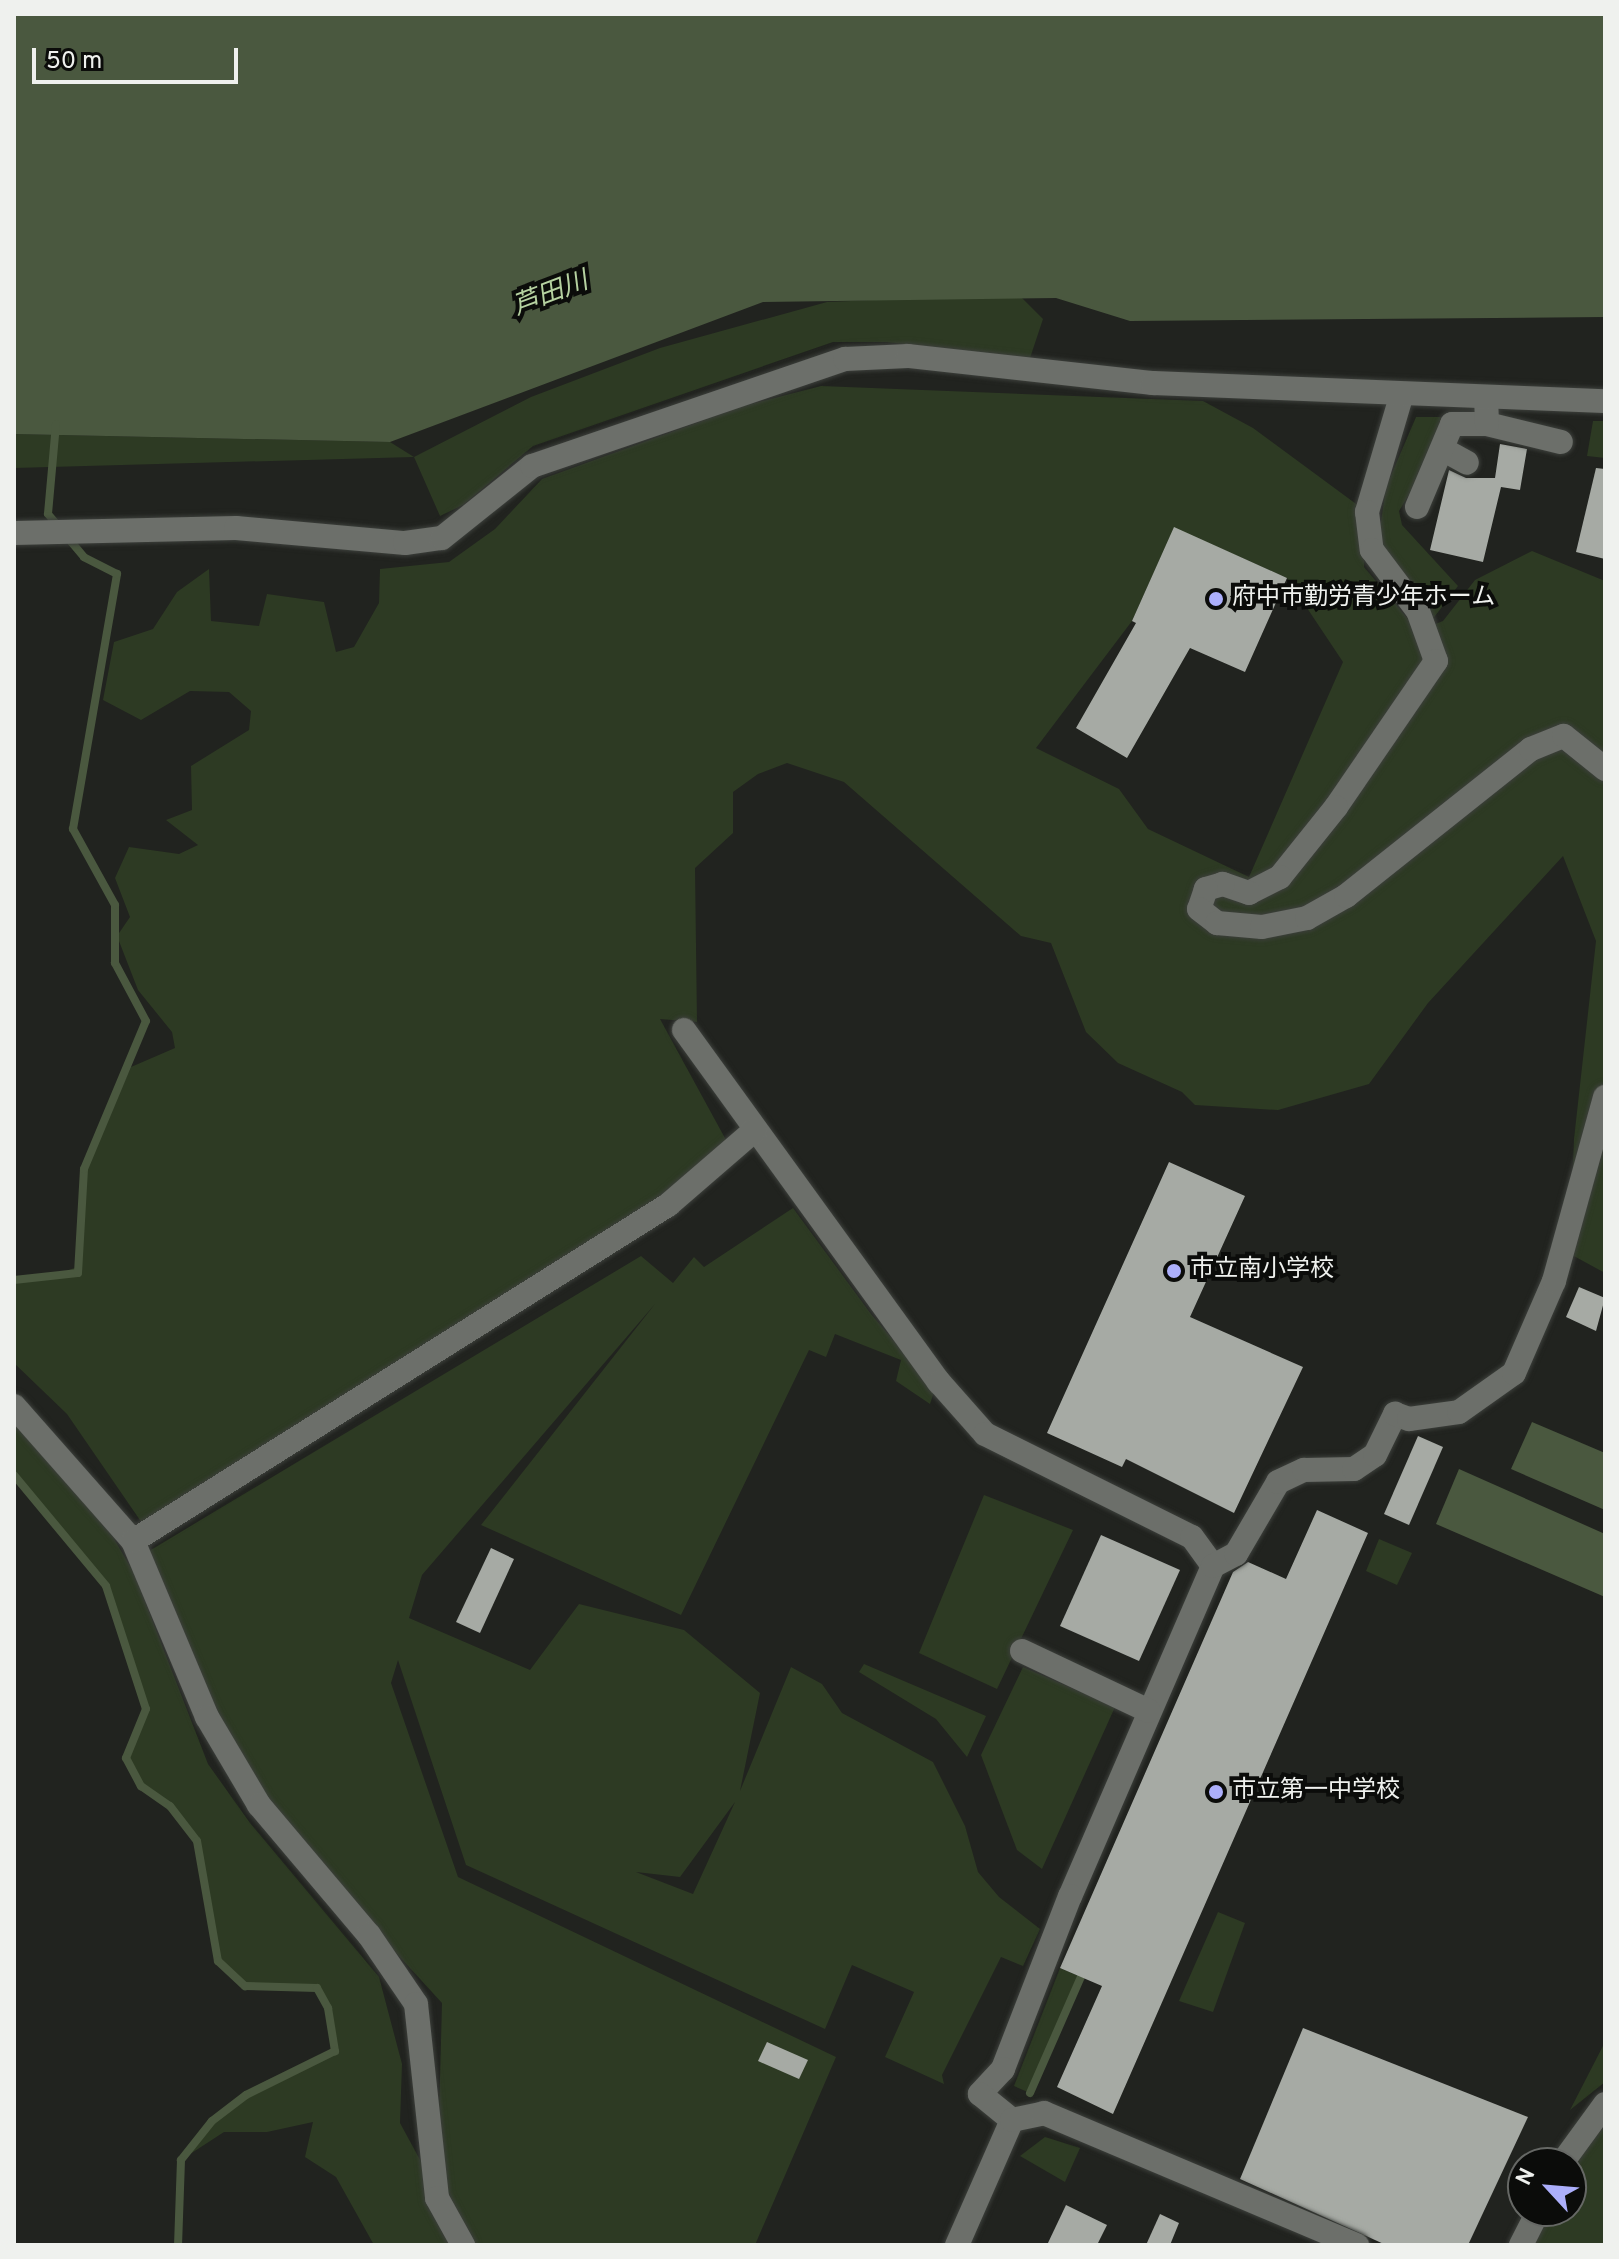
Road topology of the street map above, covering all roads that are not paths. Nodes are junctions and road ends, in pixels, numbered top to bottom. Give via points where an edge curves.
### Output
1 (1401, 397) junction
2 (1486, 399) junction
3 (1605, 401) edge
4 (1487, 424) junction
5 (1561, 442) dead end
6 (1444, 450) junction
7 (1467, 463) dead end
8 (1417, 507) dead end
9 (14, 533) edge
10 (1605, 769) edge
11 (684, 1030) dead end
12 (1605, 1097) edge
13 (755, 1130) junction
14 (14, 1406) edge
15 (133, 1541) junction
16 (1213, 1566) junction
17 (1022, 1651) dead end
18 (1149, 1711) junction
19 (1605, 2104) edge
20 (1012, 2120) junction
21 (1574, 2147) edge
22 (1530, 2227) edge
23 (463, 2245) edge
24 (957, 2245) edge
25 (1357, 2245) edge
26 (1521, 2245) edge

1 - 2 street
1 - 9 street via 1153,383 908,356 845,359 532,466 442,538 405,543 236,528
1 - 10 street via 1367,512 1372,550 1418,611 1436,661 1336,807 1280,877 1249,893 1223,884 1206,889 1199,909 1217,923 1262,927 1307,918 1346,896 1531,749 1564,736
2 - 3 street
2 - 4 street
4 - 5 street
4 - 6 street via 1452,424 1443,438
6 - 7 street
6 - 8 street
11 - 13 street
12 - 16 street via 1554,1281 1514,1373 1459,1412 1409,1419 1395,1414 1375,1455 1354,1469 1304,1470 1278,1482 1236,1554
13 - 15 street via 668,1205
13 - 16 street via 939,1382 985,1434 1192,1537
14 - 15 street
15 - 23 street via 207,1717 259,1805 369,1935 416,2004 437,2198
16 - 18 street
17 - 18 street
18 - 20 street via 1003,2069 980,2094
19 - 21 street
20 - 24 street
20 - 25 street via 1044,2113
22 - 26 street

